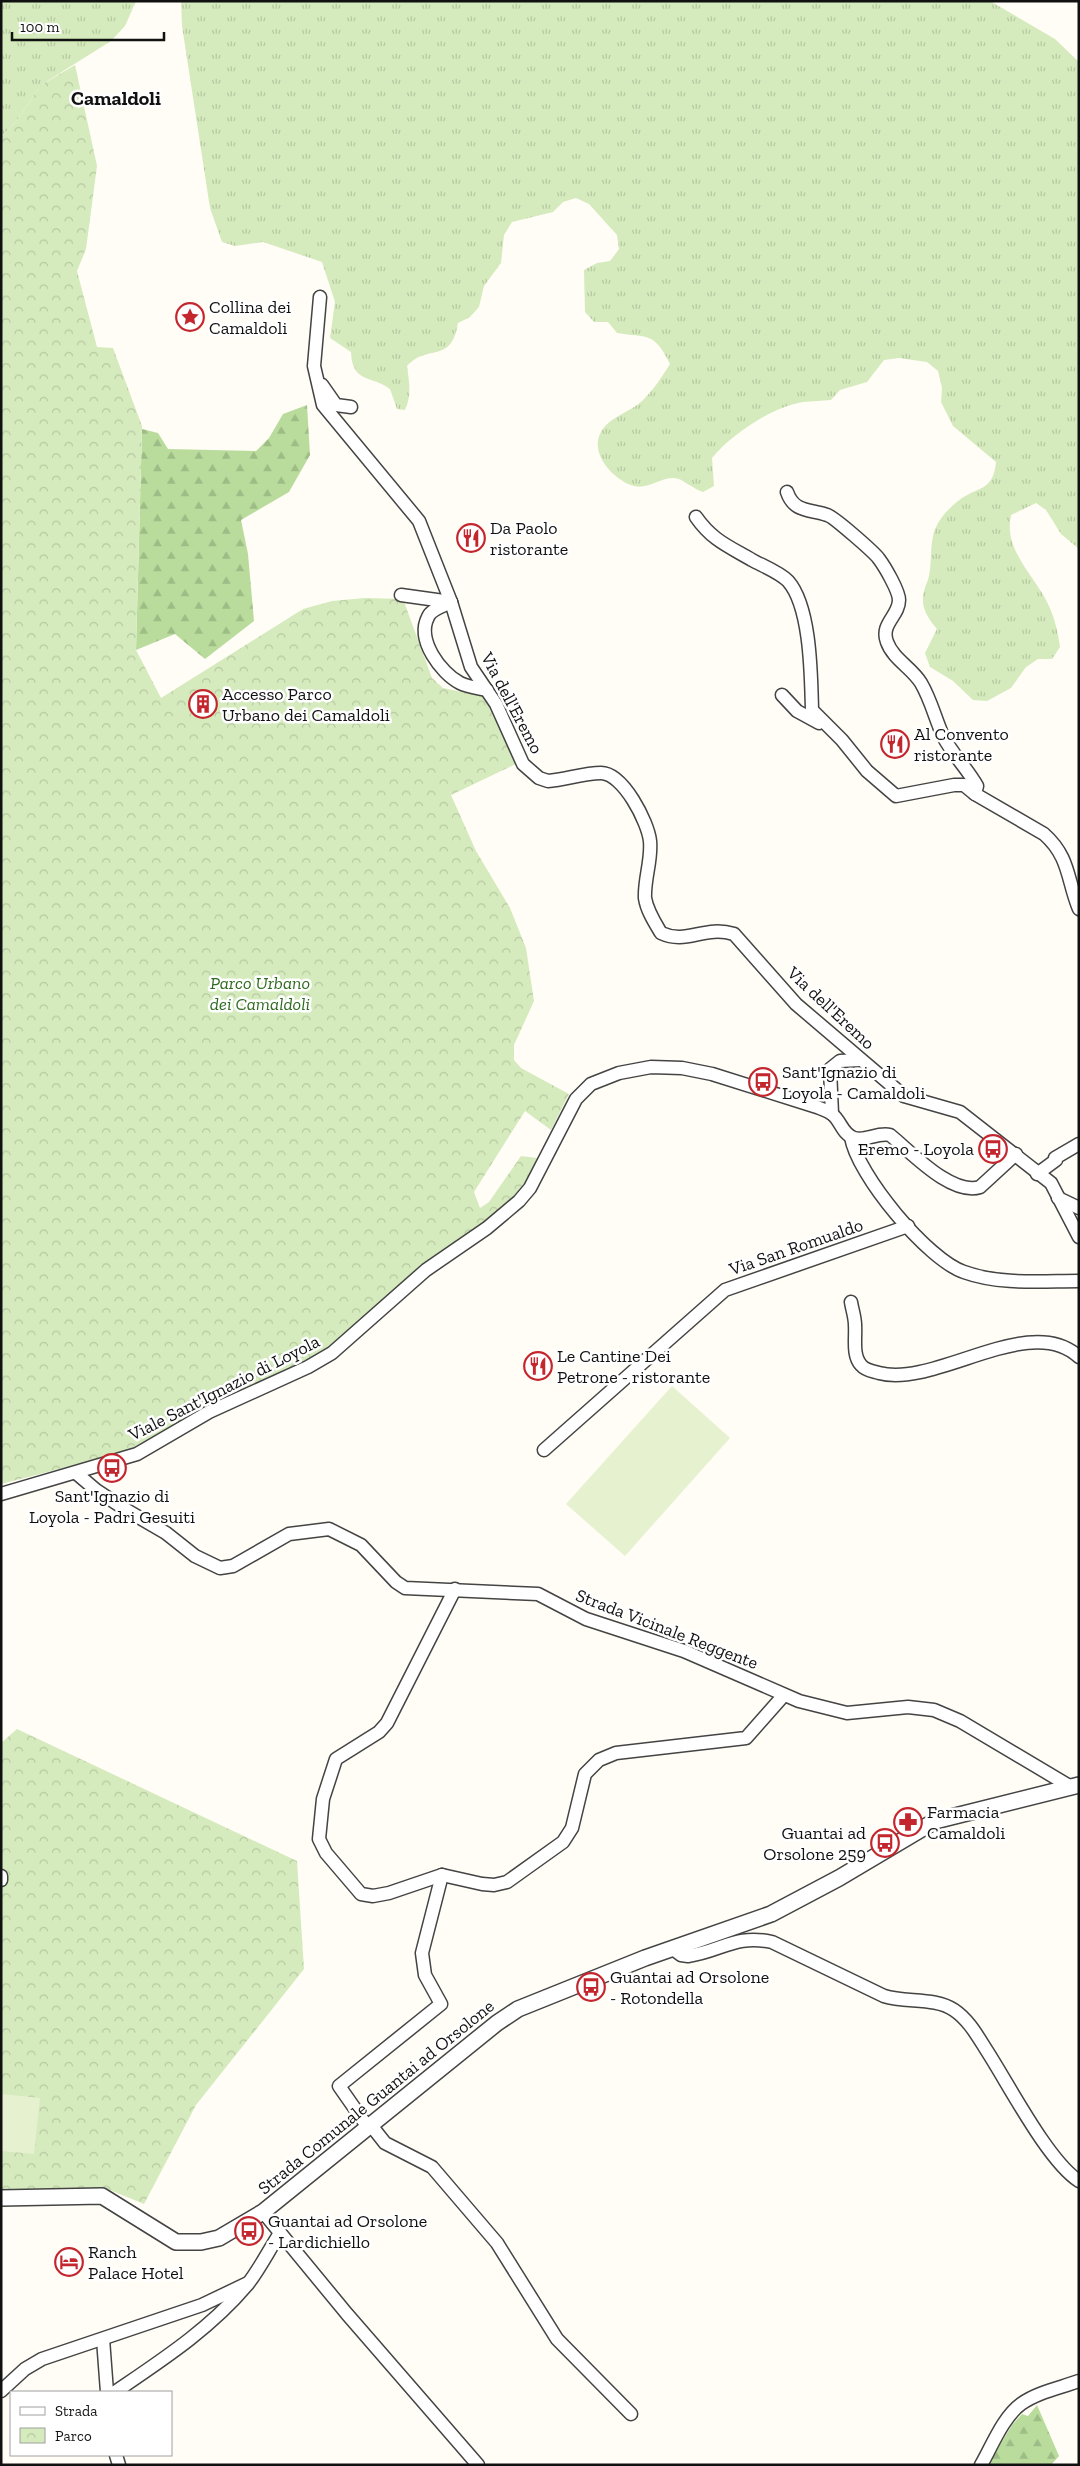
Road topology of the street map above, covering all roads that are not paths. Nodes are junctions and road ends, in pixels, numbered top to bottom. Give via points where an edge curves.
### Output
1 (320, 297) dead end
2 (316, 380) junction
3 (351, 407) dead end
4 (787, 492) dead end
5 (696, 517) dead end
6 (401, 595) dead end
7 (451, 602) junction
8 (487, 690) junction
9 (782, 695) dead end
10 (826, 726) junction
11 (975, 794) junction
12 (1079, 909) edge
13 (860, 1060) junction
14 (832, 1114) junction
15 (851, 1138) junction
16 (1079, 1144) edge
17 (1016, 1154) junction
18 (1037, 1174) junction
19 (1062, 1201) junction
20 (1079, 1208) edge
21 (908, 1226) junction
22 (1079, 1236) edge
23 (1079, 1281) edge
24 (851, 1302) dead end
25 (1079, 1357) edge
26 (544, 1450) dead end
27 (76, 1473) junction
28 (1, 1494) edge
29 (454, 1589) junction
30 (784, 1695) junction
31 (1075, 1786) edge
32 (442, 1875) junction
33 (1, 1876) edge
34 (1, 1880) edge
35 (673, 1949) junction
36 (369, 2125) junction
37 (1079, 2181) edge
38 (1, 2198) edge
39 (263, 2212) junction
40 (280, 2233) junction
41 (248, 2283) junction
42 (104, 2338) junction
43 (1079, 2381) edge
44 (107, 2391) edge
45 (116, 2391) edge
46 (1, 2392) edge
47 (631, 2414) dead end
48 (475, 2464) edge
49 (981, 2465) edge

1 - 2 street, Via dell'Eremo via 314,366
2 - 3 street via 336,405
2 - 7 street, Via dell'Eremo via 322,405 419,521
4 - 11 street via 789,500 800,508 828,515 874,553 886,569 899,602 886,628 887,643 929,697 944,737 977,786
5 - 10 street via 719,543 782,577 793,589 804,616 812,710
6 - 7 street
7 - 8 street, Via dell'Eremo via 467,659
7 - 8 street via 428,617 428,642 435,660 454,680
8 - 13 street, Via dell'Eremo via 507,725 523,764 534,774 548,780 602,773 622,784 644,822 650,840 645,899 661,933 679,938 711,930 734,934 786,994
9 - 10 street via 797,711
10 - 11 street via 867,771 896,796 954,785 964,785
11 - 12 street via 1054,842 1071,879
13 - 14 street via 840,1061 830,1069
13 - 17 street, Via dell'Eremo via 904,1096 960,1112
14 - 15 street, Viale Sant'Ignazio di Loyola
14 - 27 street, Viale Sant'Ignazio di Loyola via 753,1086 682,1068 651,1067 627,1071 591,1084 576,1100 530,1188 519,1201 487,1228 426,1270 332,1353 209,1412 137,1454
15 - 17 street via 880,1133 890,1135 932,1172 974,1189
15 - 21 street via 856,1154 880,1194
16 - 18 street via 1055,1158
17 - 18 street, Via dell'Eremo
18 - 19 street, Via dell'Eremo via 1051,1184
19 - 20 street
19 - 22 street, Via dell'Eremo
21 - 23 street via 952,1267 963,1272 999,1280
21 - 26 street, Via San Romualdo via 725,1290
24 - 25 street via 856,1324 854,1344 861,1365 867,1370 896,1375 920,1372 996,1349 1032,1342 1065,1348
27 - 28 street, Viale Sant'Ignazio di Loyola
27 - 29 street, Strada Vicinale Reggente via 195,1556 220,1568 233,1566 289,1534 329,1529 361,1545 405,1588
29 - 30 street, Strada Vicinale Reggente via 538,1594 586,1619 684,1651
29 - 32 street via 387,1723 379,1732 336,1759 323,1799 319,1839 326,1853 362,1894 389,1893
30 - 31 street, Strada Vicinale Reggente via 847,1713 908,1707 934,1710 960,1721
30 - 32 street via 746,1738 616,1753 599,1760 585,1774 572,1828 563,1842 507,1882 482,1884
31 - 35 street, Strada Comunale Guantai ad Orsolone via 935,1822 770,1914
32 - 36 street via 422,1952 425,1975 441,2004 340,2086
33 - 34 street
35 - 36 street, Strada Comunale Guantai ad Orsolone via 518,2009
35 - 37 street via 688,1956 755,1938 772,1942 895,2000 942,2004 954,2010 980,2040 1066,2172
36 - 39 street, Strada Comunale Guantai ad Orsolone
36 - 47 street via 385,2143 432,2167 497,2243 557,2339
38 - 39 street, Strada Comunale Guantai ad Orsolone via 102,2196 176,2242 220,2238
39 - 40 street
40 - 41 street
40 - 48 street
41 - 42 street via 202,2305
41 - 45 street via 211,2322 176,2351
42 - 44 street
42 - 46 street via 42,2359
43 - 49 street via 1040,2394 1020,2405 1006,2421

